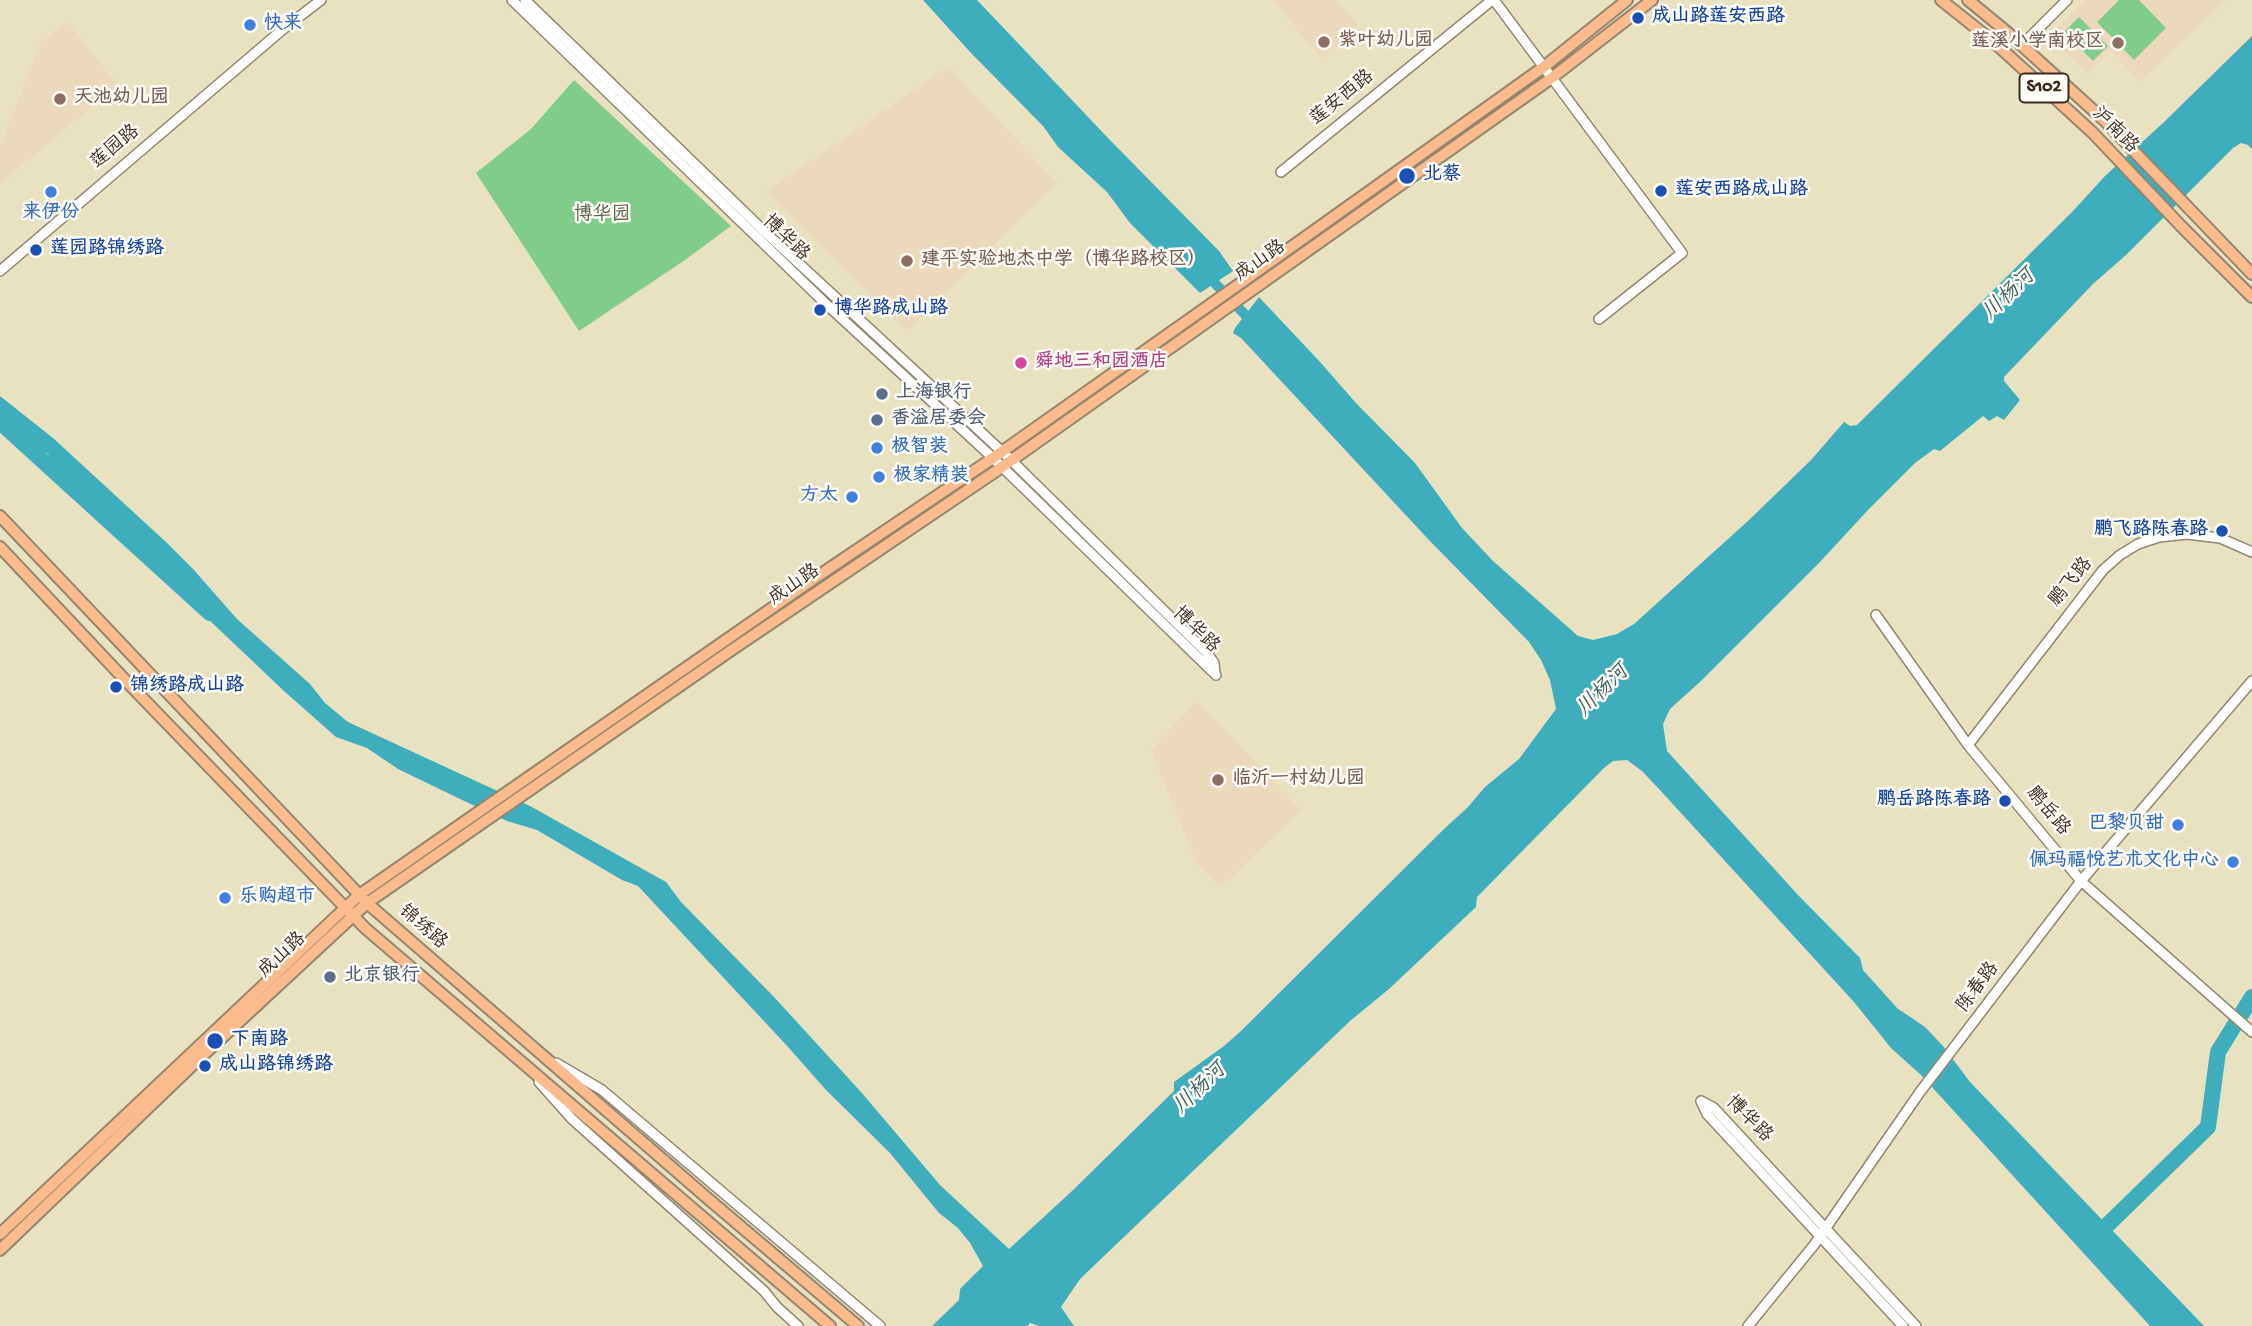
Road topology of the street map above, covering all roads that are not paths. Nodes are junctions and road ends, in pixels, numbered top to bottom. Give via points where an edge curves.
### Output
1 (321, 0) edge
2 (512, 0) edge
3 (526, 0) edge
4 (1493, 0) edge
5 (1627, 0) edge
6 (1652, 0) edge
7 (1941, 0) edge
8 (1968, 0) edge
9 (2067, 0) edge
10 (2022, 45) junction
11 (1545, 66) junction
12 (1553, 77) junction
13 (1281, 172) dead end
14 (0, 271) edge
15 (2252, 274) edge
16 (1256, 280) junction
17 (2252, 297) edge
18 (1201, 318) junction
19 (1599, 318) dead end
20 (997, 455) junction
21 (1007, 464) junction
22 (0, 516) edge
23 (0, 547) edge
24 (2252, 552) edge
25 (1876, 615) dead end
26 (2252, 681) edge
27 (1968, 745) junction
28 (2081, 881) junction
29 (363, 899) junction
30 (349, 912) junction
31 (2252, 1032) edge
32 (538, 1052) junction
33 (524, 1065) junction
34 (1826, 1227) junction
35 (0, 1234) edge
36 (1820, 1236) junction
37 (0, 1250) edge
38 (827, 1324) edge
39 (798, 1326) edge
40 (858, 1326) edge
41 (880, 1326) edge
42 (1748, 1326) edge
43 (1903, 1326) edge
44 (1916, 1326) edge

1 - 14 street, 莲园路
2 - 20 street, 博华路 via 825,303
3 - 20 street, 博华路
4 - 11 street
4 - 13 street, 莲安西路
5 - 11 main road, 成山路
6 - 12 main road, 成山路
7 - 17 main road, 沪南路 / S102 via 2093,133
8 - 10 main road, 沪南路 / S102
9 - 10 street
10 - 15 main road, 沪南路 / S102 via 2104,120
11 - 12 street
11 - 16 main road, 成山路
12 - 16 main road, 成山路
12 - 19 street via 1682,253
16 - 18 main road, 成山路
18 - 20 main road, 成山路
18 - 21 main road, 成山路
20 - 21 street, 博华路
20 - 29 main road, 成山路 via 530,775
21 - 21 street, 博华路 via 1216,675 1206,652
21 - 29 main road, 成山路 via 465,835
22 - 29 main road, 锦绣路
23 - 30 main road, 锦绣路
24 - 27 street, 鹏飞路 via 2220,538 2187,534 2159,537 2120,555 2103,570
25 - 27 street, 鹏岳路
26 - 28 street, 陈春路
27 - 28 street, 鹏岳路
28 - 31 street, 鹏岳路
28 - 34 street, 陈春路 via 1920,1091
29 - 30 main road, 成山路
29 - 32 main road, 锦绣路
30 - 33 main road, 锦绣路
30 - 35 main road, 成山路
30 - 37 main road, 成山路
32 - 40 main road, 锦绣路
32 - 41 street via 602,1090
33 - 38 main road, 锦绣路
33 - 39 street via 572,1119
34 - 36 street, 陈春路
34 - 36 street, 博华路 via 1714,1108 1702,1101 1707,1114
34 - 44 street, 博华路
36 - 42 street, 陈春路
36 - 43 street, 博华路

